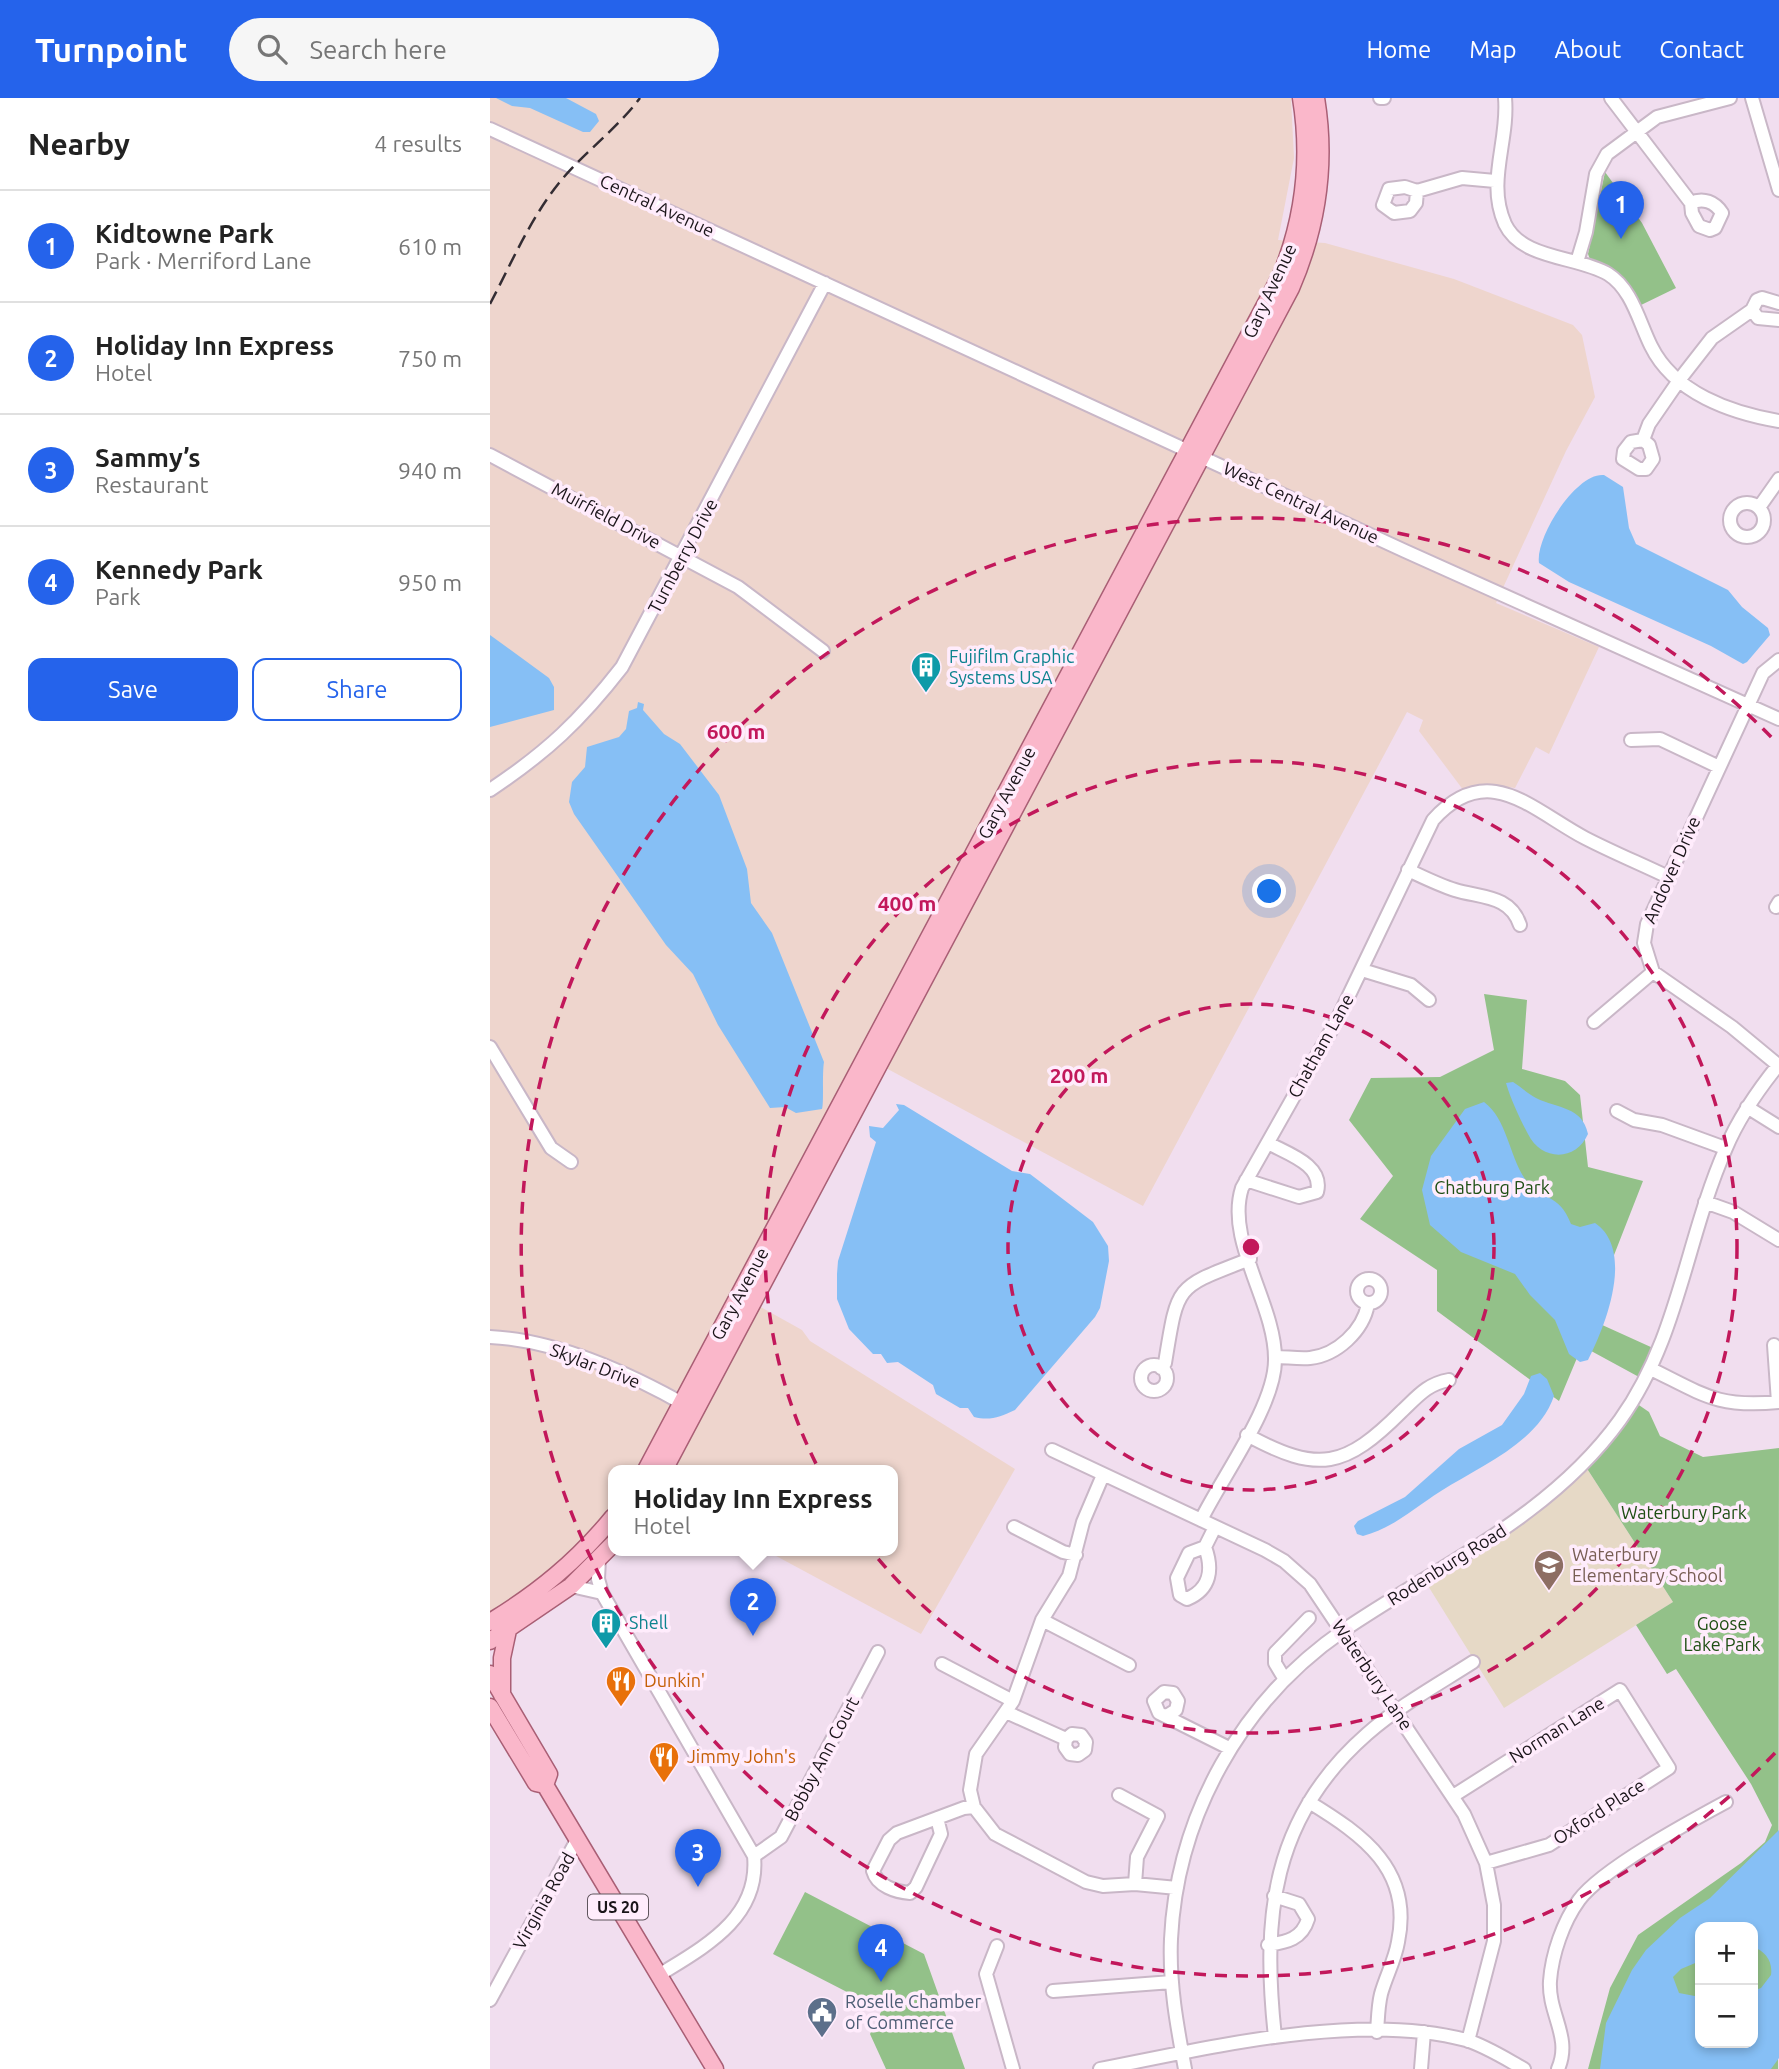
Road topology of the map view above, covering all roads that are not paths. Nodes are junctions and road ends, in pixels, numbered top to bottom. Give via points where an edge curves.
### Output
1 (1301, 98) edge
2 (1316, 98) edge
3 (1505, 98) edge
4 (1611, 98) edge
5 (1730, 98) edge
6 (1752, 98) edge
7 (490, 129) edge
8 (1638, 131) junction
9 (1495, 181) junction
10 (1779, 190) edge
11 (1417, 191) dead end
12 (1691, 203) dead end
13 (1577, 262) junction
14 (825, 283) junction
15 (1779, 303) edge
16 (1752, 310) junction
17 (1779, 320) edge
18 (1680, 379) junction
19 (1779, 421) edge
20 (1643, 440) dead end
21 (1196, 454) junction
22 (490, 455) edge
23 (1779, 479) edge
24 (1760, 506) dead end
25 (683, 556) junction
26 (823, 651) dead end
27 (1779, 660) edge
28 (1748, 705) junction
29 (1779, 719) edge
30 (1631, 740) dead end
31 (1719, 768) junction
32 (490, 790) edge
33 (1408, 870) junction
34 (1668, 877) junction
35 (1520, 925) dead end
36 (1362, 970) junction
37 (1653, 972) junction
38 (1429, 1000) dead end
39 (1594, 1022) dead end
40 (490, 1047) edge
41 (1779, 1064) edge
42 (1747, 1107) junction
43 (1617, 1111) dead end
44 (1779, 1127) edge
45 (1268, 1143) junction
46 (1726, 1148) junction
47 (571, 1163) dead end
48 (1246, 1180) junction
49 (1705, 1202) junction
50 (1779, 1240) edge
51 (1250, 1259) junction
52 (1368, 1304) dead end
53 (490, 1337) edge
54 (1774, 1345) dead end
55 (1276, 1357) junction
56 (1161, 1368) dead end
57 (1651, 1369) junction
58 (1450, 1380) dead end
59 (1779, 1402) edge
60 (689, 1407) junction
61 (1247, 1436) junction
62 (1052, 1450) dead end
63 (649, 1465) edge
64 (666, 1465) edge
65 (1103, 1475) junction
66 (1201, 1520) junction
67 (608, 1522) edge
68 (1014, 1527) dead end
69 (1215, 1527) junction
70 (1205, 1547) junction
71 (608, 1549) edge
72 (1076, 1555) junction
73 (599, 1559) junction
74 (571, 1586) junction
75 (602, 1593) junction
76 (1309, 1618) dead end
77 (1042, 1620) junction
78 (490, 1622) edge
79 (508, 1630) junction
80 (1342, 1631) junction
81 (490, 1641) edge
82 (878, 1652) dead end
83 (1473, 1662) dead end
84 (942, 1664) dead end
85 (1129, 1665) dead end
86 (490, 1674) edge
87 (1284, 1678) junction
88 (502, 1695) junction
89 (1010, 1706) junction
90 (490, 1707) edge
91 (1396, 1711) junction
92 (1168, 1715) dead end
93 (1066, 1739) dead end
94 (1229, 1748) junction
95 (1669, 1768) joint
96 (545, 1785) junction
97 (1119, 1795) dead end
98 (1453, 1796) junction
99 (1309, 1802) junction
100 (1726, 1802) dead end
101 (974, 1807) junction
102 (937, 1818) junction
103 (578, 1838) junction
104 (754, 1856) junction
105 (1486, 1863) junction
106 (1135, 1884) junction
107 (1177, 1888) junction
108 (1274, 1896) junction
109 (1268, 1945) junction
110 (997, 1946) dead end
111 (659, 1975) junction
112 (1172, 1982) junction
113 (1053, 1991) dead end
114 (490, 2000) edge
115 (1377, 2032) junction
116 (1424, 2032) junction
117 (1275, 2037) junction
118 (1468, 2041) junction
119 (1182, 2053) junction
120 (715, 2069) edge
121 (1013, 2069) edge
122 (1100, 2069) edge
123 (1185, 2069) edge
124 (1421, 2069) edge
125 (1524, 2069) edge
126 (1558, 2069) edge

1 - 21 main road, Gary Avenue via 1305,178 1291,248
2 - 21 main road, Gary Avenue via 1320,174 1306,253 1285,302
3 - 9 street via 1506,119
4 - 8 street
5 - 8 street via 1657,117
6 - 10 street
7 - 14 street, Central Avenue
8 - 12 street
8 - 13 street via 1607,154 1598,169
9 - 11 street via 1462,178
9 - 13 street via 1504,222 1516,237 1538,250
13 - 18 street via 1616,280 1660,361
14 - 21 street, West Central Avenue
14 - 25 street, Turnberry Drive
15 - 16 street via 1762,298
16 - 17 street via 1758,318
16 - 18 street via 1712,338
18 - 19 street via 1729,409
18 - 20 street
21 - 28 street, West Central Avenue
21 - 60 main road, Gary Avenue
22 - 25 street, Muirfield Drive
23 - 24 street
25 - 26 street, Muirfield Drive via 738,587
25 - 32 street, Turnberry Drive via 640,639 593,706 537,758
27 - 28 street, Andover Drive via 1763,673
28 - 29 street, West Central Avenue
28 - 31 street, Andover Drive
30 - 31 street via 1660,739
31 - 34 street, Andover Drive
33 - 34 street, Chatham Lane via 1440,812 1476,792 1501,792 1528,801 1585,838
33 - 35 street via 1453,890 1501,901 1515,911
33 - 36 street, Chatham Lane
34 - 37 street, Andover Drive via 1644,933
36 - 38 street via 1411,985
36 - 45 street, Chatham Lane
37 - 39 street
37 - 41 street
40 - 47 street via 551,1148
41 - 42 street, Rodenburg Road
42 - 44 street
42 - 46 street, Rodenburg Road
43 - 46 street
45 - 48 street, Chatham Lane
45 - 48 street via 1314,1169 1317,1192 1299,1196
46 - 49 street, Rodenburg Road
48 - 51 street, Chatham Lane via 1238,1217
49 - 50 street via 1733,1212
49 - 57 street, Rodenburg Road via 1673,1313
51 - 55 street, Chatham Lane
51 - 56 street via 1193,1281 1183,1292 1173,1312
52 - 55 street via 1349,1338 1334,1350 1310,1358
53 - 60 street, Skylar Drive via 583,1358
54 - 59 street
55 - 61 street, Chatham Lane via 1269,1394
57 - 59 street via 1720,1402
57 - 80 street, Rodenburg Road via 1603,1442 1551,1495
58 - 61 street via 1430,1384 1371,1442 1335,1459 1301,1460
60 - 63 main road, Gary Avenue
60 - 64 main road, Gary Avenue
61 - 66 street, Chatham Lane
62 - 65 street, Waterbury Lane
65 - 66 street, Waterbury Lane
65 - 72 street via 1083,1522
66 - 69 street, Waterbury Lane
67 - 78 main road via 558,1576
68 - 72 street
69 - 70 street
69 - 80 street, Waterbury Lane via 1296,1570
70 - 70 street via 1211,1569 1206,1586 1187,1599 1180,1594 1177,1578 1189,1553
71 - 73 main road
72 - 77 street via 1062,1590
73 - 74 main road
73 - 75 street
74 - 75 street
74 - 79 main road
75 - 104 street
76 - 87 street via 1275,1653
77 - 85 street
77 - 89 street
79 - 81 main road
79 - 88 main road
80 - 87 street, Rodenburg Road
80 - 91 street, Waterbury Lane
82 - 104 street, Bobby Ann Court via 781,1837
83 - 91 street
84 - 89 street
86 - 88 main road, US 20
87 - 94 street, Rodenburg Road
88 - 96 main road, US 20 via 549,1774
89 - 93 street
89 - 101 street via 976,1754 970,1782
90 - 96 main road, US 20 via 536,1783
91 - 98 street, Waterbury Lane
91 - 99 street via 1346,1755
92 - 94 street
94 - 107 street, Rodenburg Road via 1194,1822
95 - 98 street, Norman Lane via 1620,1690
95 - 105 street, Oxford Place via 1549,1845
96 - 103 main road, US 20
97 - 106 street via 1158,1816 1137,1857
98 - 105 street, Waterbury Lane
99 - 108 street via 1288,1845
99 - 115 street via 1368,1842 1396,1889 1399,1941 1381,1993
100 - 126 street via 1600,1879 1579,1900 1554,1954 1550,1982 1564,2054
101 - 102 street
101 - 106 street via 995,1834 1086,1882
102 - 102 street via 941,1833 916,1887 910,1893 900,1892 880,1883 873,1871 889,1840
103 - 111 main road, US 20
103 - 114 street, Virginia Road
104 - 111 street via 751,1890 730,1927
105 - 118 street, Waterbury Lane via 1494,1905 1494,1941
106 - 107 street
107 - 112 street, Rodenburg Road
108 - 109 street
108 - 109 street via 1299,1903 1308,1919 1296,1937
109 - 117 street
110 - 121 street via 986,1974
111 - 120 main road, US 20
112 - 113 street
112 - 119 street, Rodenburg Road
115 - 116 street
115 - 117 street
116 - 118 street
116 - 124 street
117 - 119 street
118 - 125 street
119 - 122 street
119 - 123 street, Rodenburg Road

